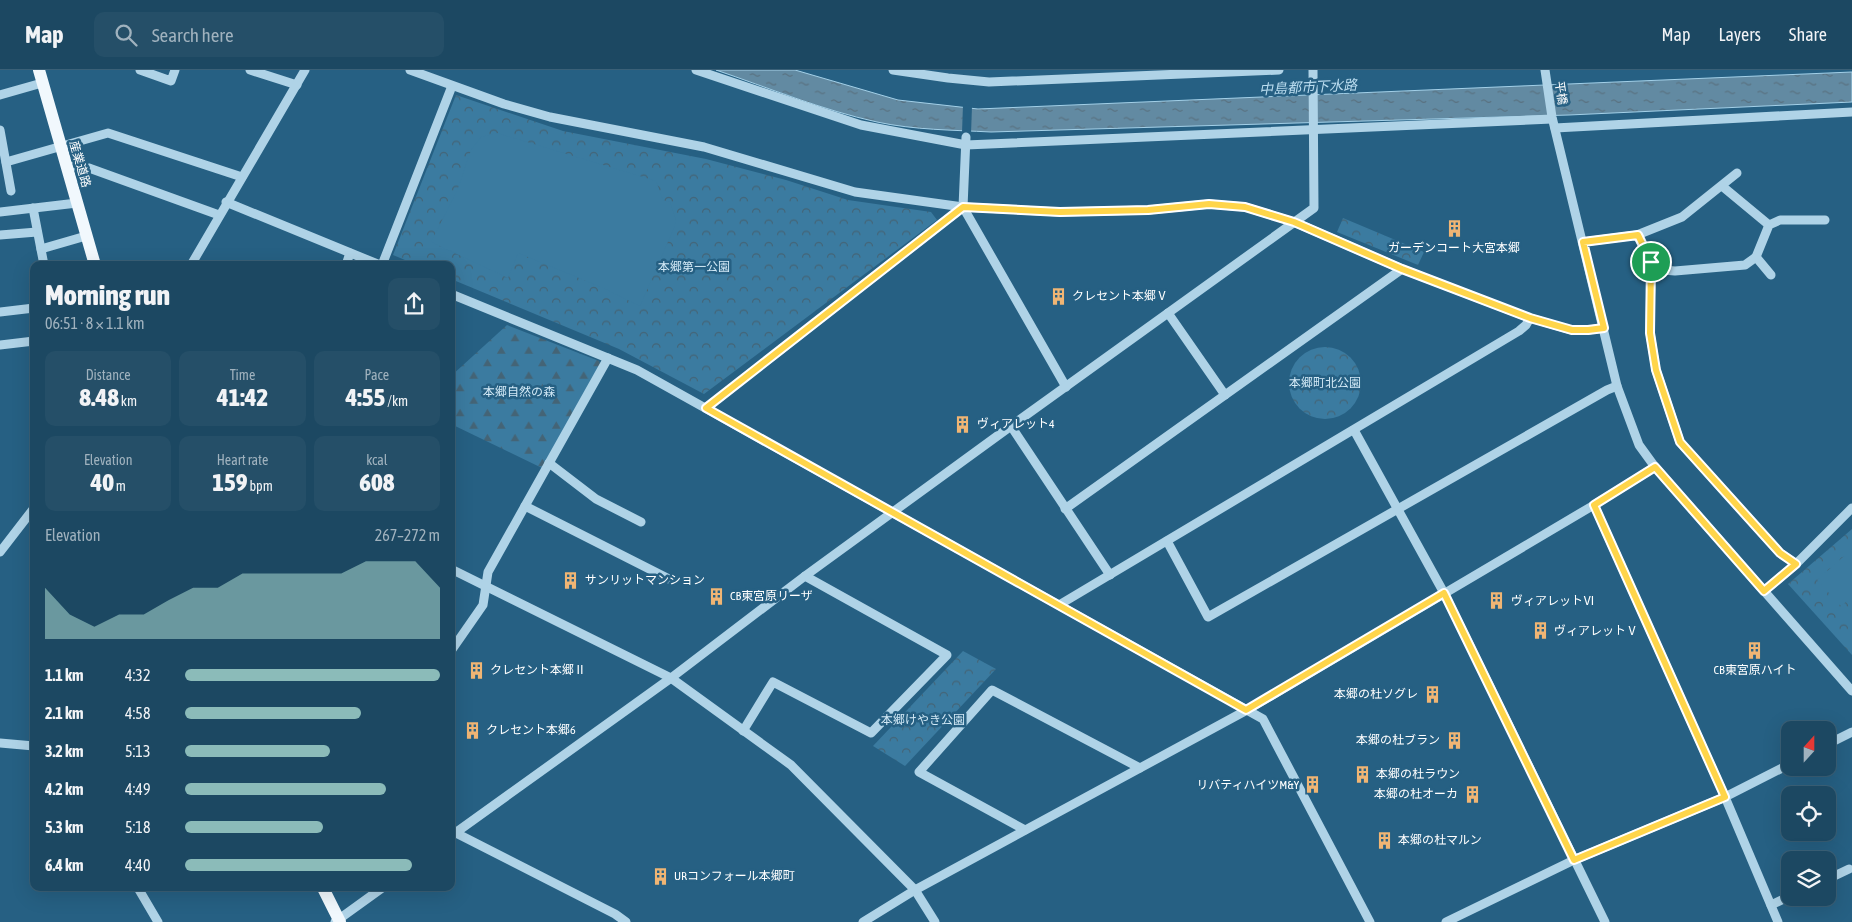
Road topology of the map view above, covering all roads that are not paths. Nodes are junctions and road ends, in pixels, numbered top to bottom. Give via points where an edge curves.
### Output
1 (140, 70) edge
2 (175, 70) edge
3 (250, 70) edge
4 (305, 70) edge
5 (410, 70) edge
6 (696, 70) edge
7 (893, 70) edge
8 (1278, 70) edge
9 (1313, 70) edge
10 (1244, 71) edge
11 (1545, 72) edge
12 (41, 74) edge
13 (297, 85) junction
14 (452, 86) junction
15 (508, 93) dead end
16 (0, 94) edge
17 (504, 104) junction
18 (1852, 112) edge
19 (1553, 122) junction
20 (0, 130) edge
21 (1314, 130) junction
22 (966, 141) junction
23 (61, 147) junction
24 (6, 162) junction
25 (66, 165) junction
26 (1737, 173) dead end
27 (242, 177) junction
28 (1722, 186) junction
29 (11, 191) dead end
30 (226, 202) junction
31 (76, 203) junction
32 (963, 207) junction
33 (33, 208) junction
34 (0, 212) edge
35 (219, 215) junction
36 (1825, 220) dead end
37 (1294, 222) junction
38 (1769, 225) junction
39 (37, 232) junction
40 (0, 235) edge
41 (1638, 235) junction
42 (86, 236) junction
43 (1583, 242) junction
44 (41, 250) junction
45 (350, 253) junction
46 (1756, 258) junction
47 (43, 261) edge
48 (94, 261) edge
49 (193, 261) edge
50 (347, 261) edge
51 (371, 261) edge
52 (383, 261) edge
53 (1651, 262) junction
54 (1402, 269) junction
55 (1771, 275) dead end
56 (455, 296) edge
57 (30, 308) edge
58 (0, 312) edge
59 (1168, 313) junction
60 (1530, 318) junction
61 (1604, 328) junction
62 (30, 341) edge
63 (0, 345) edge
64 (608, 358) junction
65 (1066, 386) junction
66 (1616, 386) junction
67 (1225, 395) junction
68 (706, 408) junction
69 (1011, 426) junction
70 (1354, 430) junction
71 (550, 463) junction
72 (1655, 467) junction
73 (1594, 505) junction
74 (526, 506) junction
75 (1852, 508) edge
76 (1065, 509) junction
77 (1398, 510) junction
78 (30, 513) edge
79 (894, 513) junction
80 (641, 522) dead end
81 (1167, 541) junction
82 (0, 552) edge
83 (1796, 564) junction
84 (455, 571) edge
85 (1110, 575) junction
86 (805, 576) junction
87 (673, 581) dead end
88 (486, 587) junction
89 (1764, 591) junction
90 (1444, 593) junction
91 (1059, 605) junction
92 (455, 645) edge
93 (670, 678) junction
94 (1852, 691) edge
95 (1246, 710) junction
96 (742, 730) junction
97 (1852, 732) edge
98 (1836, 740) edge
99 (0, 743) edge
100 (30, 746) edge
101 (1140, 768) junction
102 (1781, 769) edge
103 (1725, 797) junction
104 (1026, 830) junction
105 (455, 832) edge
106 (455, 834) edge
107 (1574, 860) junction
108 (1849, 869) dead end
109 (1836, 875) edge
110 (915, 890) junction
111 (140, 891) edge
112 (324, 891) edge
113 (378, 891) edge
114 (1781, 900) edge
115 (1771, 905) junction
116 (338, 921) edge
117 (158, 922) edge
118 (626, 922) edge
119 (863, 922) edge
120 (935, 922) edge
121 (1370, 922) edge
122 (1446, 922) edge
123 (1605, 922) edge
124 (1778, 922) edge

1 - 2 street via 171,81
3 - 13 street
4 - 13 street
5 - 14 street
6 - 22 street via 861,125
7 - 10 street via 989,82
8 - 10 street
9 - 21 street
11 - 19 street, 平橋
12 - 16 street
12 - 23 main road, 産業道路
13 - 27 street
14 - 17 street
14 - 52 street
15 - 17 street
17 - 32 street via 550,117 704,147 855,192
18 - 19 street
19 - 21 street
19 - 43 street, 平橋
20 - 24 street
21 - 22 street
21 - 37 street via 1314,208
22 - 32 street
23 - 24 street
23 - 25 main road, 産業道路
23 - 27 street via 108,133
24 - 29 street
25 - 31 main road, 産業道路
25 - 35 street via 89,168
26 - 28 street
27 - 30 street
28 - 38 street
28 - 41 street via 1682,217
30 - 35 street
30 - 45 street
31 - 33 street
31 - 42 main road, 産業道路
32 - 37 street via 1060,212 1148,210 1209,204 1245,207
32 - 65 street
32 - 68 street
33 - 34 street
33 - 39 street
35 - 49 street
36 - 38 street via 1780,220
37 - 54 street
37 - 59 street
38 - 46 street
39 - 40 street
39 - 44 street
41 - 43 street
41 - 53 street
42 - 44 street
42 - 48 main road, 産業道路
43 - 61 street, 平橋
44 - 47 street
45 - 50 street
45 - 51 street
46 - 53 street via 1745,266 1675,271 1663,270
46 - 55 street
53 - 83 street via 1650,333 1656,370 1680,442 1780,553
54 - 60 street
54 - 67 street
56 - 64 street
57 - 58 street
59 - 65 street
59 - 67 street
60 - 61 street via 1572,330
60 - 70 street via 1519,331
61 - 66 street, 平橋
62 - 63 street
64 - 68 street
64 - 71 street
65 - 69 street
66 - 72 street, 平橋 via 1639,444
66 - 77 street
67 - 76 street
68 - 79 street
69 - 76 street
69 - 79 street
70 - 77 street
70 - 81 street
71 - 74 street
71 - 80 street via 596,499
72 - 73 street
72 - 89 street, 平橋
73 - 90 street
73 - 103 street
74 - 87 street
74 - 88 street via 488,572
75 - 83 street
76 - 85 street
77 - 81 street via 1208,617
77 - 90 street
78 - 82 street
79 - 86 street
79 - 91 street
81 - 85 street
83 - 89 street
84 - 88 street
85 - 91 street
86 - 93 street
86 - 96 street via 947,655 871,733 773,682
88 - 92 street via 483,605
88 - 93 street
89 - 94 street, 平橋
90 - 95 street
90 - 107 street
91 - 95 street
93 - 96 street
93 - 105 street
95 - 101 street
95 - 121 street via 1262,719
96 - 110 street via 791,765
97 - 98 street
99 - 100 street
101 - 104 street
101 - 104 street via 992,690 918,772
102 - 103 street
103 - 107 street
103 - 115 street
104 - 110 street
106 - 118 street
107 - 122 street
107 - 123 street
108 - 109 street
110 - 119 street
110 - 120 street
111 - 117 street
112 - 116 main road
113 - 116 street
114 - 115 street
115 - 124 street

